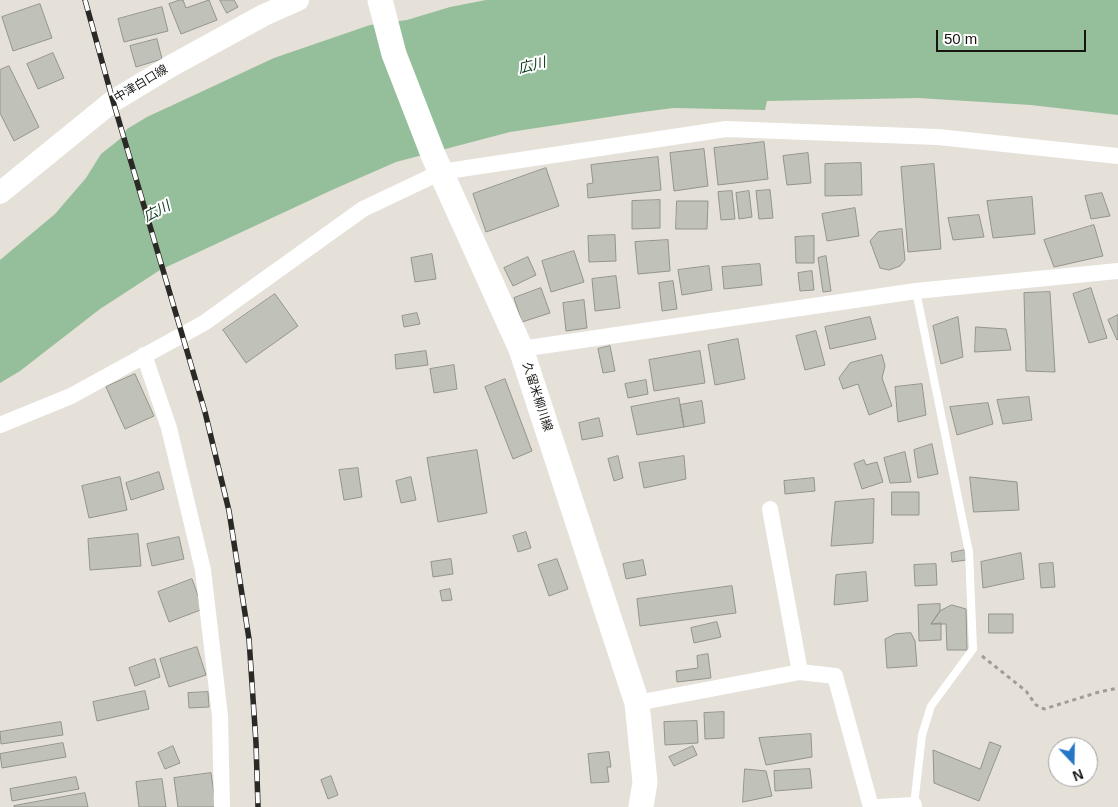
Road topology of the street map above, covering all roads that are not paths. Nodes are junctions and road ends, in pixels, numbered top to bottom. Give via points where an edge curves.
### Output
1 (298, 0) edge
2 (382, 9) edge
3 (1118, 156) edge
4 (438, 165) junction
5 (3, 186) edge
6 (1118, 271) edge
7 (916, 291) junction
8 (521, 349) junction
9 (144, 355) junction
10 (0, 425) edge
11 (770, 509) dead end
12 (800, 672) junction
13 (637, 703) junction
14 (914, 805) joint
15 (222, 807) edge
16 (641, 807) edge
17 (871, 807) edge
18 (879, 807) edge

1 - 5 main road, 中津白口線 via 264,15 113,101
2 - 4 main road, 久留米柳川線 via 394,54
3 - 4 street via 938,137 726,129
4 - 8 main road, 久留米柳川線
4 - 9 street via 363,209 204,323
6 - 7 street
7 - 8 street
7 - 14 lane via 969,552 974,649 931,706 922,735
8 - 13 main road, 久留米柳川線
9 - 10 street via 71,396
9 - 15 street via 169,428 203,570 220,716
11 - 12 street
12 - 13 street
12 - 17 street via 835,676
13 - 16 main road, 久留米柳川線 via 645,782
14 - 18 street

